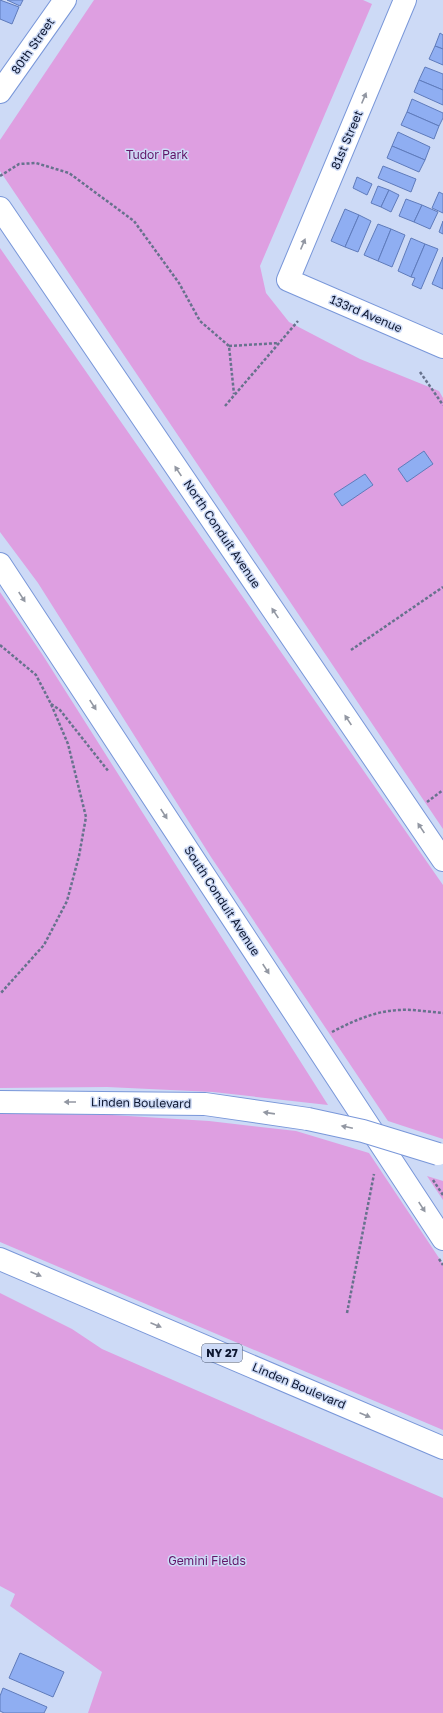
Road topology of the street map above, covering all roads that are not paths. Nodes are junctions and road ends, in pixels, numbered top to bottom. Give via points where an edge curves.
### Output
1 (65, 0) edge
2 (405, 0) edge
3 (0, 92) edge
4 (0, 208) edge
5 (288, 280) joint
6 (443, 347) edge
7 (0, 564) edge
8 (443, 860) edge
9 (0, 1102) edge
10 (440, 1155) edge
11 (443, 1239) edge
12 (0, 1259) edge
13 (443, 1448) edge

1 - 3 main road, 80th Street
5 -> 2 main road, 81st Street
8 -> 4 main road, North Conduit Avenue
5 - 6 main road, 133rd Avenue
7 -> 11 main road, South Conduit Avenue
10 -> 9 main road, Linden Boulevard, bridge via 363,1131 308,1119 205,1104
12 -> 13 main road, Linden Boulevard / NY 27

